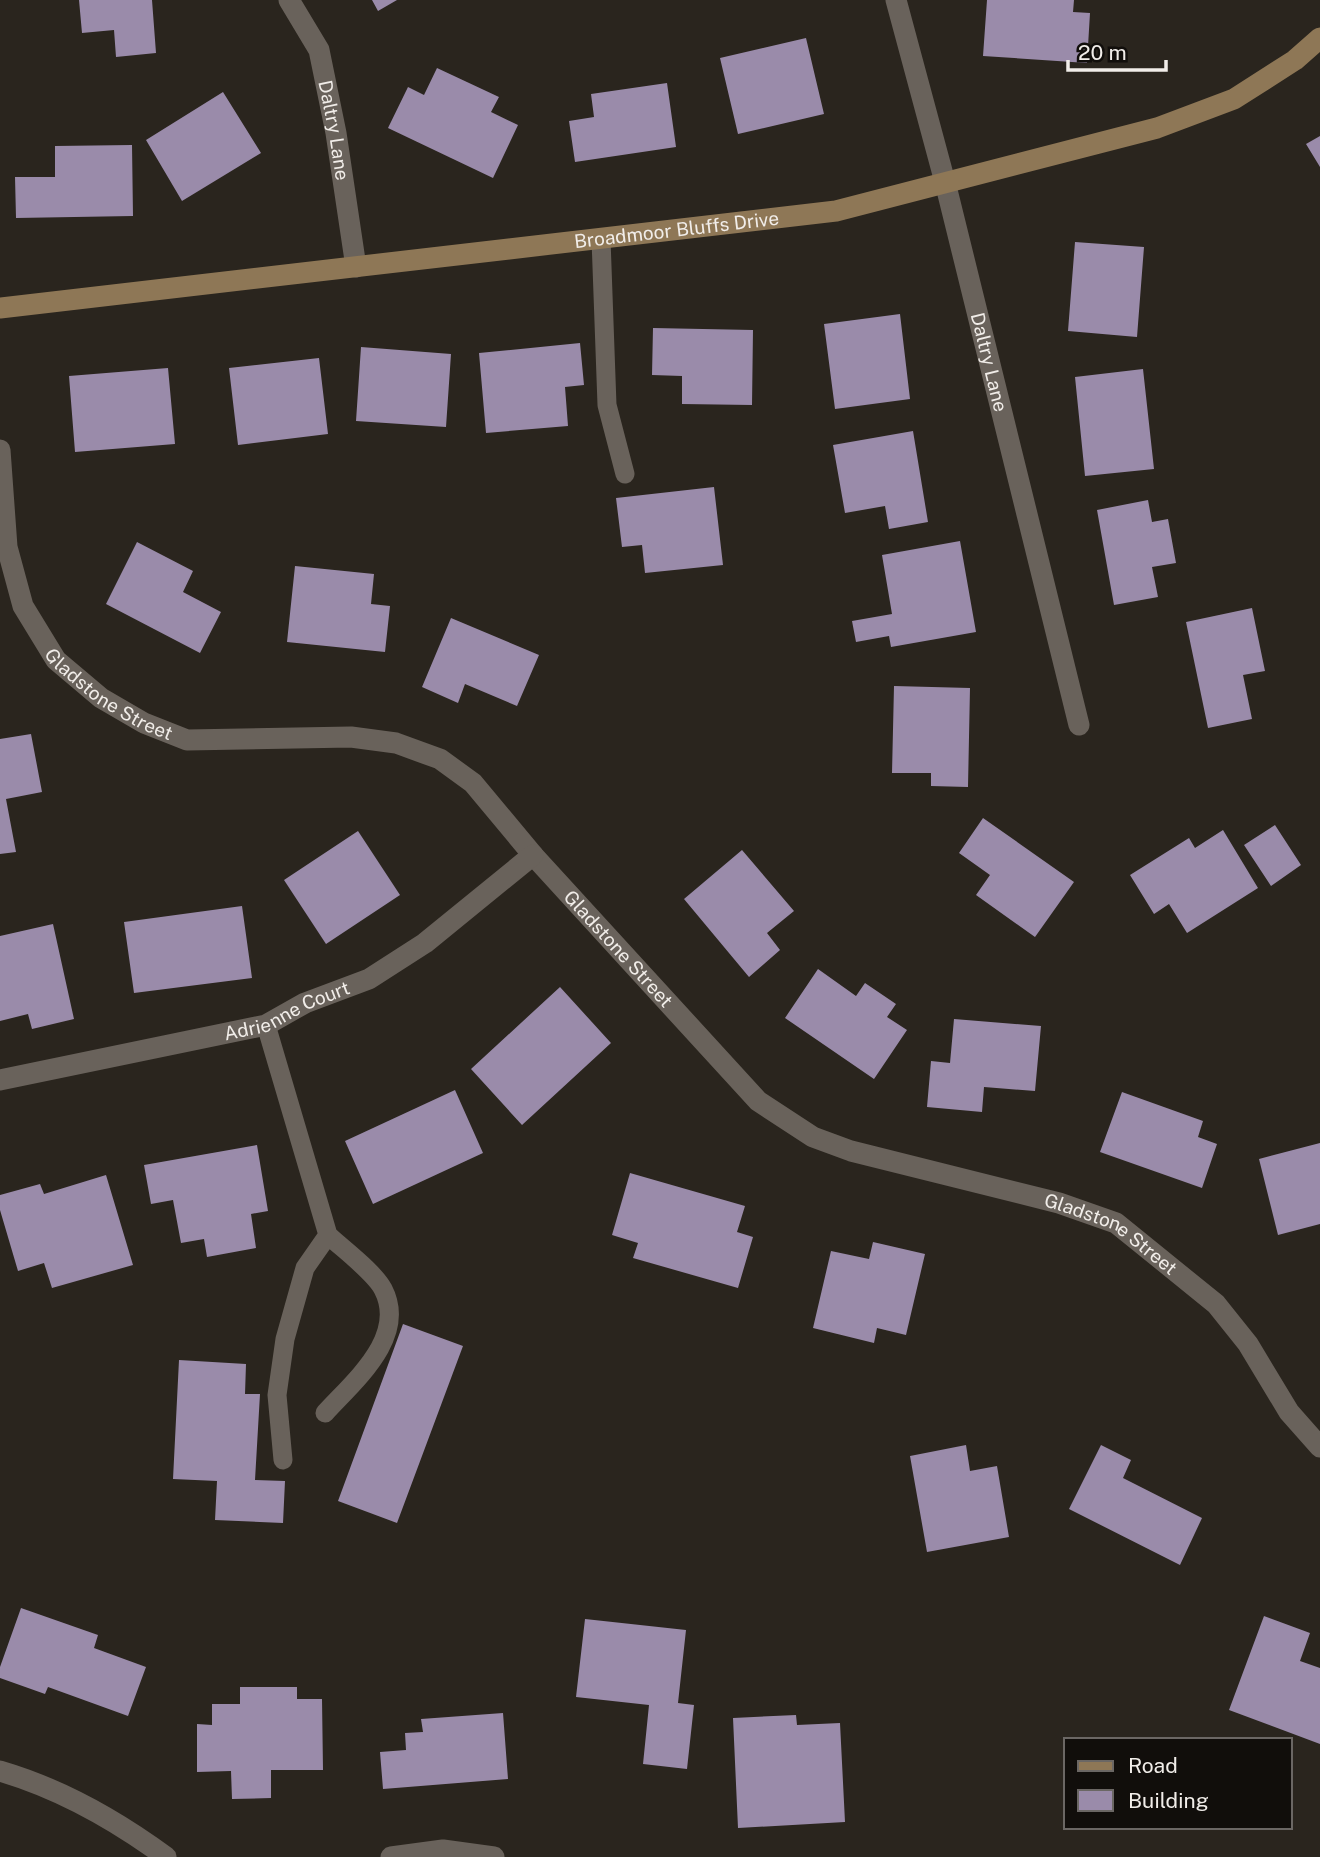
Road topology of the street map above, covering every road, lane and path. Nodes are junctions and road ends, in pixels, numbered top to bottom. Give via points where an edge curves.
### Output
1 (289, 0) edge
2 (896, 0) edge
3 (1320, 38) edge
4 (945, 182) junction
5 (601, 239) junction
6 (356, 267) junction
7 (0, 308) edge
8 (0, 450) edge
9 (625, 474) dead end
10 (1079, 725) dead end
11 (533, 855) junction
12 (266, 1025) junction
13 (0, 1080) edge
14 (328, 1235) junction
15 (325, 1413) dead end
16 (1320, 1447) edge
17 (283, 1460) dead end
18 (0, 1771) edge
19 (166, 1857) edge
20 (391, 1857) edge
21 (495, 1857) edge

1 - 6 street, Daltry Lane via 319,50 337,134
2 - 4 street, Daltry Lane
3 - 4 street, Broadmoor Bluffs Drive via 1234,99 1157,128
4 - 5 street, Broadmoor Bluffs Drive via 836,211
4 - 10 street, Daltry Lane
5 - 6 street, Broadmoor Bluffs Drive
5 - 9 lane via 607,405
6 - 7 street, Broadmoor Bluffs Drive
8 - 11 street, Gladstone Street via 7,547 23,606 56,660 101,698 144,723 187,740 351,737 396,743 440,760 474,783
11 - 12 street, Adrienne Court via 414,951 369,979 305,1003
11 - 16 street, Gladstone Street via 758,1101 813,1137 851,1151 1059,1203 1116,1223 1216,1304 1248,1344 1289,1412
12 - 13 street, Adrienne Court
12 - 14 lane
14 - 15 lane via 382,1287 391,1311 379,1353
14 - 17 lane via 305,1268 285,1339 277,1395
18 - 19 street via 26,1779 134,1833
20 - 21 street via 443,1850

